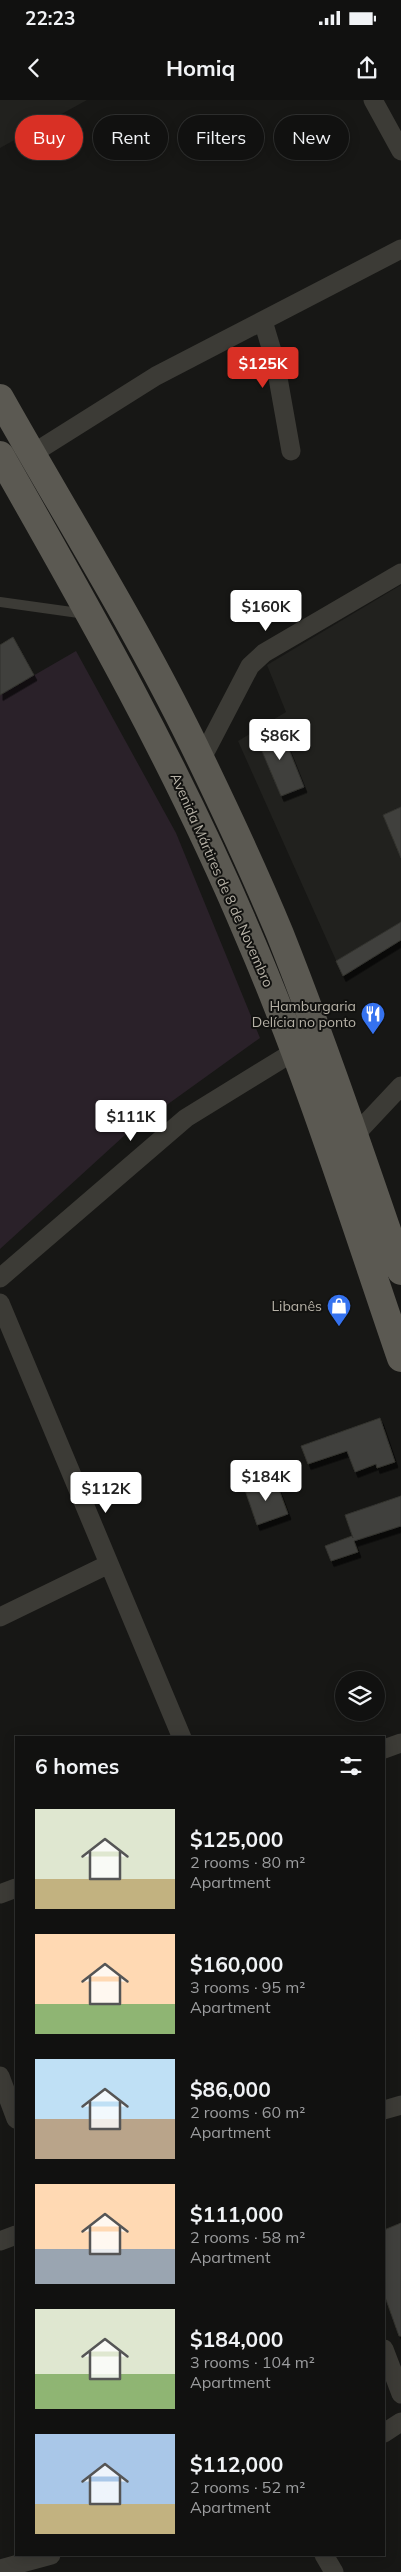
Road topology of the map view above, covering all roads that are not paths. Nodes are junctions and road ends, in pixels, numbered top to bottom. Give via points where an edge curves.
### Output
1 (373, 100) edge
2 (401, 150) edge
3 (401, 250) edge
4 (263, 321) junction
5 (0, 398) edge
6 (291, 451) dead end
7 (32, 454) junction
8 (0, 455) edge
9 (401, 574) edge
10 (0, 602) edge
11 (91, 615) junction
12 (201, 760) junction
13 (295, 1051) junction
14 (401, 1088) edge
15 (354, 1136) junction
16 (401, 1271) edge
17 (0, 1278) edge
18 (0, 1303) edge
19 (401, 1358) edge
20 (109, 1564) junction
21 (0, 1617) edge
22 (181, 1736) edge
23 (401, 1743) edge
24 (385, 1749) edge
25 (15, 1888) edge
26 (0, 1894) edge
27 (0, 2076) edge
28 (401, 2105) edge
29 (385, 2110) edge
30 (15, 2116) edge
31 (15, 2235) edge
32 (0, 2241) edge
33 (385, 2352) edge
34 (401, 2394) edge
35 (401, 2422) edge
36 (385, 2432) edge
37 (325, 2556) edge
38 (46, 2562) edge
39 (0, 2569) edge
40 (334, 2572) edge

1 - 2 street
3 - 4 street
4 - 6 street via 275,361
4 - 7 street via 156,376
5 - 7 main road, Avenida Mártires de 8 de Novembro
7 - 12 main road, Avenida Mártires de 8 de Novembro via 120,605
8 - 11 main road, Avenida Mártires de 8 de Novembro
9 - 12 street via 264,653 250,666
10 - 11 lane
11 - 13 main road, Avenida Mártires de 8 de Novembro via 195,816
12 - 15 main road, Avenida Mártires de 8 de Novembro via 279,932
13 - 17 street via 186,1118
13 - 19 main road, Avenida Mártires de 8 de Novembro
14 - 15 street
15 - 16 main road, Avenida Mártires de 8 de Novembro
18 - 20 street
20 - 21 street
20 - 22 street
23 - 24 street
25 - 26 street
27 - 30 street
28 - 29 street
31 - 32 street
33 - 34 street
35 - 36 street
37 - 40 street
38 - 39 street

